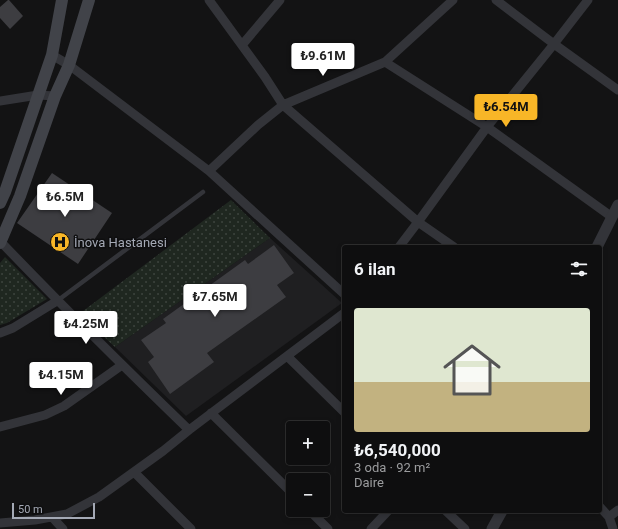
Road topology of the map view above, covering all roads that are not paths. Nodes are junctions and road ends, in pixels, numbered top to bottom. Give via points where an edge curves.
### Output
1 (62, 0) edge
2 (90, 0) edge
3 (209, 0) edge
4 (280, 0) edge
5 (453, 0) edge
6 (496, 0) edge
7 (588, 0) edge
8 (554, 44) junction
9 (242, 45) junction
10 (52, 56) junction
11 (385, 62) junction
12 (69, 65) junction
13 (618, 90) edge
14 (38, 95) junction
15 (55, 96) junction
16 (0, 101) edge
17 (283, 105) junction
18 (487, 127) junction
19 (209, 171) junction
20 (203, 192) dead end
21 (0, 203) edge
22 (618, 205) edge
23 (612, 216) junction
24 (418, 222) junction
25 (0, 243) edge
26 (401, 245) edge
27 (451, 245) edge
28 (598, 245) edge
29 (342, 292) edge
30 (57, 301) junction
31 (342, 315) edge
32 (0, 333) edge
33 (287, 356) junction
34 (122, 365) junction
35 (342, 410) edge
36 (211, 413) junction
37 (0, 427) edge
38 (189, 430) junction
39 (134, 472) junction
40 (286, 487) edge
41 (602, 509) edge
42 (618, 510) edge
43 (386, 513) edge
44 (448, 513) edge
45 (501, 513) edge
46 (52, 517) junction
47 (316, 517) edge
48 (609, 517) junction
49 (0, 523) edge
50 (63, 529) edge
51 (191, 529) edge
52 (328, 529) edge
53 (371, 529) edge
54 (464, 529) edge
55 (492, 529) edge
56 (613, 529) edge

1 - 10 main road
2 - 12 main road
3 - 9 street
4 - 9 street
5 - 11 street
6 - 8 street
7 - 8 street
8 - 13 street
8 - 18 street
9 - 17 street
10 - 12 street
10 - 14 main road
11 - 17 street
11 - 18 street
12 - 15 main road
12 - 19 street
14 - 15 street
14 - 16 street
14 - 21 main road
15 - 25 main road via 20,196
17 - 19 street
17 - 24 street
18 - 23 street
18 - 24 street
19 - 29 street
20 - 30 lane
22 - 23 street
23 - 28 street
24 - 26 street
24 - 27 street
25 - 30 street
30 - 32 street via 13,328
30 - 34 street
31 - 33 street
33 - 35 street
33 - 36 street
34 - 37 street via 64,406 45,415
34 - 38 street
36 - 38 street
36 - 40 street
38 - 39 street
39 - 46 street via 99,498 67,514
39 - 51 street
41 - 48 street
42 - 48 street
43 - 53 street
44 - 54 street
45 - 55 street
46 - 49 street
46 - 50 street
47 - 52 street
48 - 56 street

